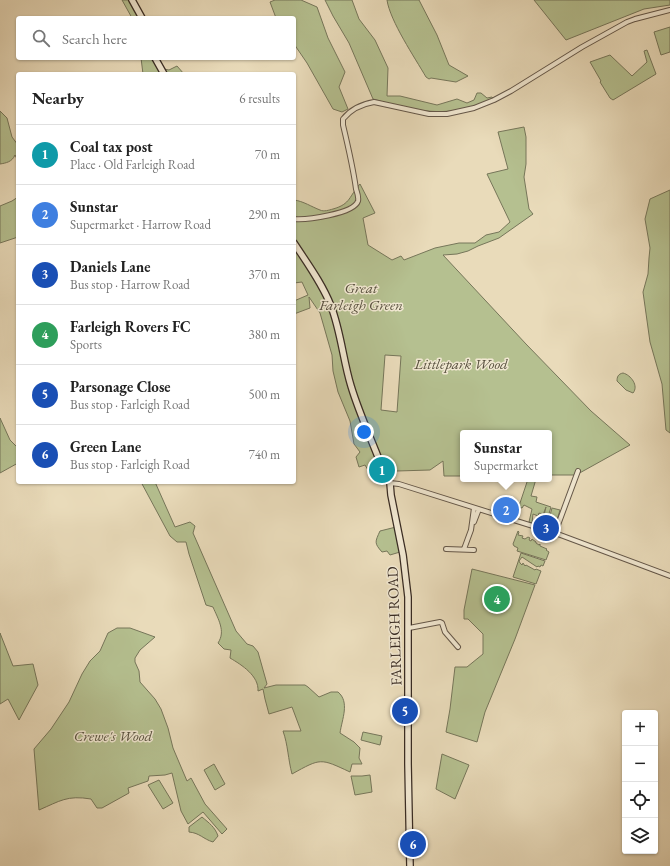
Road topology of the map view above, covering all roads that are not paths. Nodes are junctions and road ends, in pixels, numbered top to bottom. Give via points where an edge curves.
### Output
1 (132, 0) edge
2 (670, 10) edge
3 (141, 16) edge
4 (156, 60) edge
5 (163, 72) edge
6 (296, 219) edge
7 (296, 246) edge
8 (578, 471) dead end
9 (390, 483) junction
10 (477, 508) junction
11 (555, 533) junction
12 (446, 549) dead end
13 (464, 549) junction
14 (474, 550) dead end
15 (670, 576) edge
16 (409, 628) junction
17 (458, 647) dead end
18 (410, 866) edge

1 - 3 street
2 - 6 street via 627,22 511,92 474,108 447,114 428,114 374,102 356,108 343,119 358,196 356,204 333,214
4 - 5 street
7 - 9 street, FARLEIGH ROAD via 331,305 355,398
8 - 11 street
9 - 10 street
9 - 16 street, FARLEIGH ROAD via 406,572
10 - 11 street
10 - 13 street
11 - 15 street
12 - 13 street
13 - 14 street
16 - 17 street via 440,622
16 - 18 street, FARLEIGH ROAD

